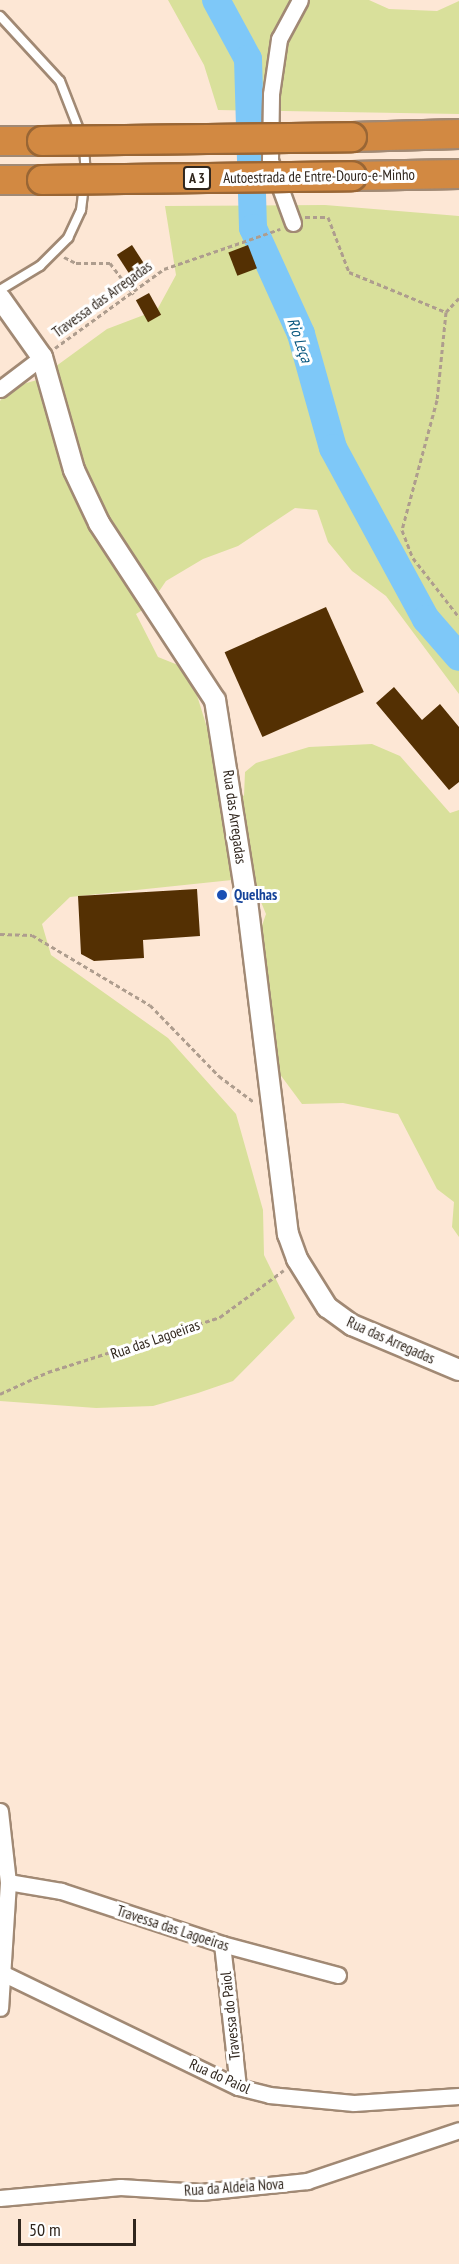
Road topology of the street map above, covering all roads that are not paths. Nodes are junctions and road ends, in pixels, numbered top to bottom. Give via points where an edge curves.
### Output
1 (300, 0) edge
2 (0, 16) edge
3 (459, 135) edge
4 (0, 141) edge
5 (459, 174) edge
6 (0, 180) edge
7 (293, 223) road end
8 (0, 290) edge
9 (0, 298) edge
10 (42, 357) junction
11 (0, 389) edge
12 (459, 1370) edge
13 (0, 1811) edge
14 (8, 1882) junction
15 (222, 1944) junction
16 (2, 1973) edge
17 (338, 1975) dead end
18 (0, 2008) edge
19 (238, 2087) junction
20 (459, 2096) edge
21 (459, 2130) edge
22 (0, 2198) edge

1 - 7 street via 279,39 271,94 270,160
2 - 8 lane via 60,81 77,113 87,164 81,210 54,252
3 - 4 highway, bridge
5 - 6 highway, Autoestrada de Entre-Douro-e-Minho / A 3, bridge
9 - 10 street, Rua das Arregadas
10 - 11 street
10 - 12 street, Rua das Arregadas via 74,470 99,523 215,700 247,901 288,1234 297,1259 327,1307 352,1325
13 - 14 street
14 - 15 street, Travessa das Lagoeiras via 61,1891
14 - 16 street
15 - 17 street, Travessa das Lagoeiras
15 - 19 street, Travessa do Paiol
16 - 18 street
16 - 19 street, Rua do Paiol
19 - 20 street, Rua do Paiol via 269,2095 354,2103
21 - 22 street, Rua da Aldeia Nova via 307,2181 201,2192 120,2187

